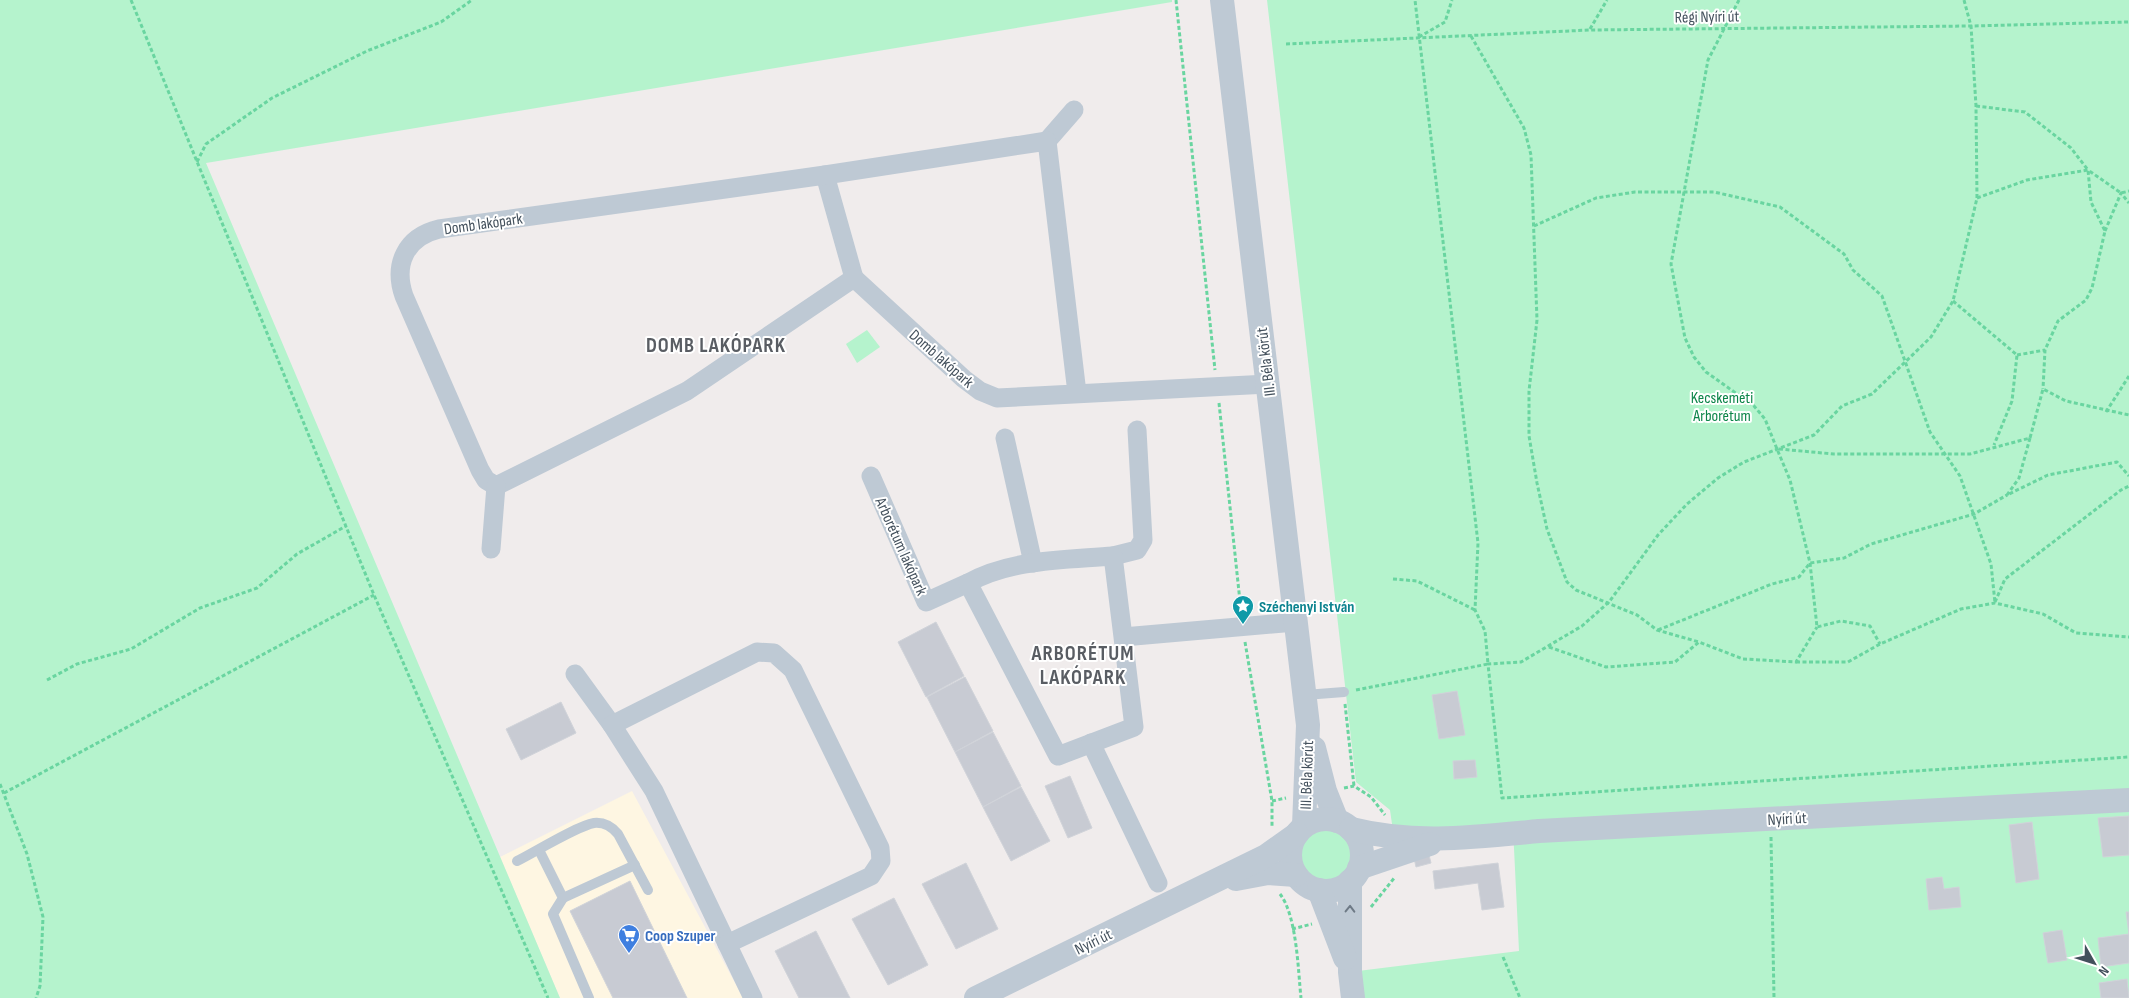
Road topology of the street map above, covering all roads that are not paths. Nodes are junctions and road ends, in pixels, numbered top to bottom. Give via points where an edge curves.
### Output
1 (1222, 0) edge
2 (1074, 110) dead end
3 (1047, 141) junction
4 (824, 175) junction
5 (854, 278) junction
6 (1268, 384) junction
7 (1077, 393) junction
8 (1137, 430) dead end
9 (1005, 438) dead end
10 (871, 476) dead end
11 (496, 486) junction
12 (491, 549) dead end
13 (1113, 556) junction
14 (1033, 563) junction
15 (968, 583) junction
16 (1295, 622) junction
17 (1122, 636) junction
18 (574, 674) dead end
19 (1345, 692) road end
20 (1304, 695) junction
21 (612, 725) junction
22 (1308, 725) junction
23 (1091, 743) junction
24 (2129, 800) edge
25 (1344, 825) junction
26 (1301, 830) junction
27 (1446, 839) junction
28 (540, 850) junction
29 (517, 861) dead end
30 (635, 865) junction
31 (1296, 875) junction
32 (1355, 875) junction
33 (1158, 883) dead end
34 (1210, 883) junction
35 (648, 890) dead end
36 (1319, 890) junction
37 (563, 898) junction
38 (727, 944) junction
39 (1350, 972) junction
40 (590, 998) edge
41 (753, 998) edge
42 (976, 998) edge
43 (1353, 998) edge

1 - 6 street, III. Béla körút
2 - 3 street
3 - 4 street, Domb lakópark
3 - 7 street
4 - 5 street
4 - 11 street, Domb lakópark via 439,229 412,242 400,266 400,285 480,470 486,480
5 - 7 street, Domb lakópark via 980,391 997,398
5 - 11 street via 687,391
6 - 7 street, Domb lakópark
6 - 16 street, III. Béla körút
8 - 13 street, Arborétum lakópark via 1144,540 1137,550
9 - 14 street
10 - 15 street, Arborétum lakópark via 926,602
11 - 12 street
13 - 14 street, Arborétum lakópark
13 - 17 street
14 - 15 street, Arborétum lakópark via 987,572
15 - 23 street via 1058,756
16 - 17 street
16 - 20 street, III. Béla körút
17 - 23 street via 1134,727
18 - 21 street
19 - 20 lane
20 - 22 street, III. Béla körút
21 - 38 street via 654,791
21 - 38 street via 757,652 778,655 793,670 880,848 881,861 871,876
22 - 25 street, III. Béla körút via 1325,791
22 - 26 street, III. Béla körút
23 - 33 street
24 - 27 street, Nyíri út via 1539,831
25 - 26 street via 1326,819
25 - 27 street, Nyíri út via 1390,837
25 - 32 street via 1361,847
26 - 31 street via 1290,854
26 - 34 street, Nyíri út via 1266,856
27 - 32 street, Nyíri út
28 - 29 lane
28 - 30 lane via 588,825 602,823 618,834
28 - 37 lane
30 - 35 lane
30 - 37 lane
31 - 34 street, Nyíri út via 1268,873
31 - 36 street
32 - 36 street via 1330,890
39 -> 32 street
34 - 42 street, Nyíri út
36 - 39 street
37 - 40 lane via 553,914
38 - 41 street
39 - 43 street

